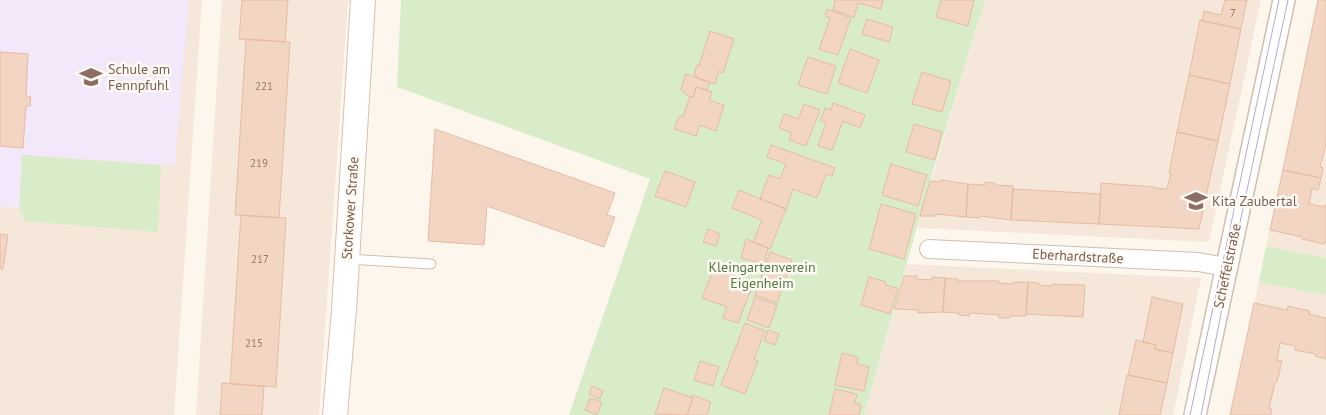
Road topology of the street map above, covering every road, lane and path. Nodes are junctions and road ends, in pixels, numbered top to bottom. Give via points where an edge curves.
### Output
1 (363, 0) edge
2 (1284, 0) edge
3 (929, 249) dead end
4 (347, 259) junction
5 (431, 264) dead end
6 (1226, 267) junction
7 (335, 415) edge
8 (1195, 415) edge

1 - 4 main road, Storkower Straße
2 - 6 street, Scheffelstraße
3 - 6 street, Eberhardstraße via 1198,262
4 - 5 lane
4 - 7 main road, Storkower Straße
6 - 8 street, Scheffelstraße

